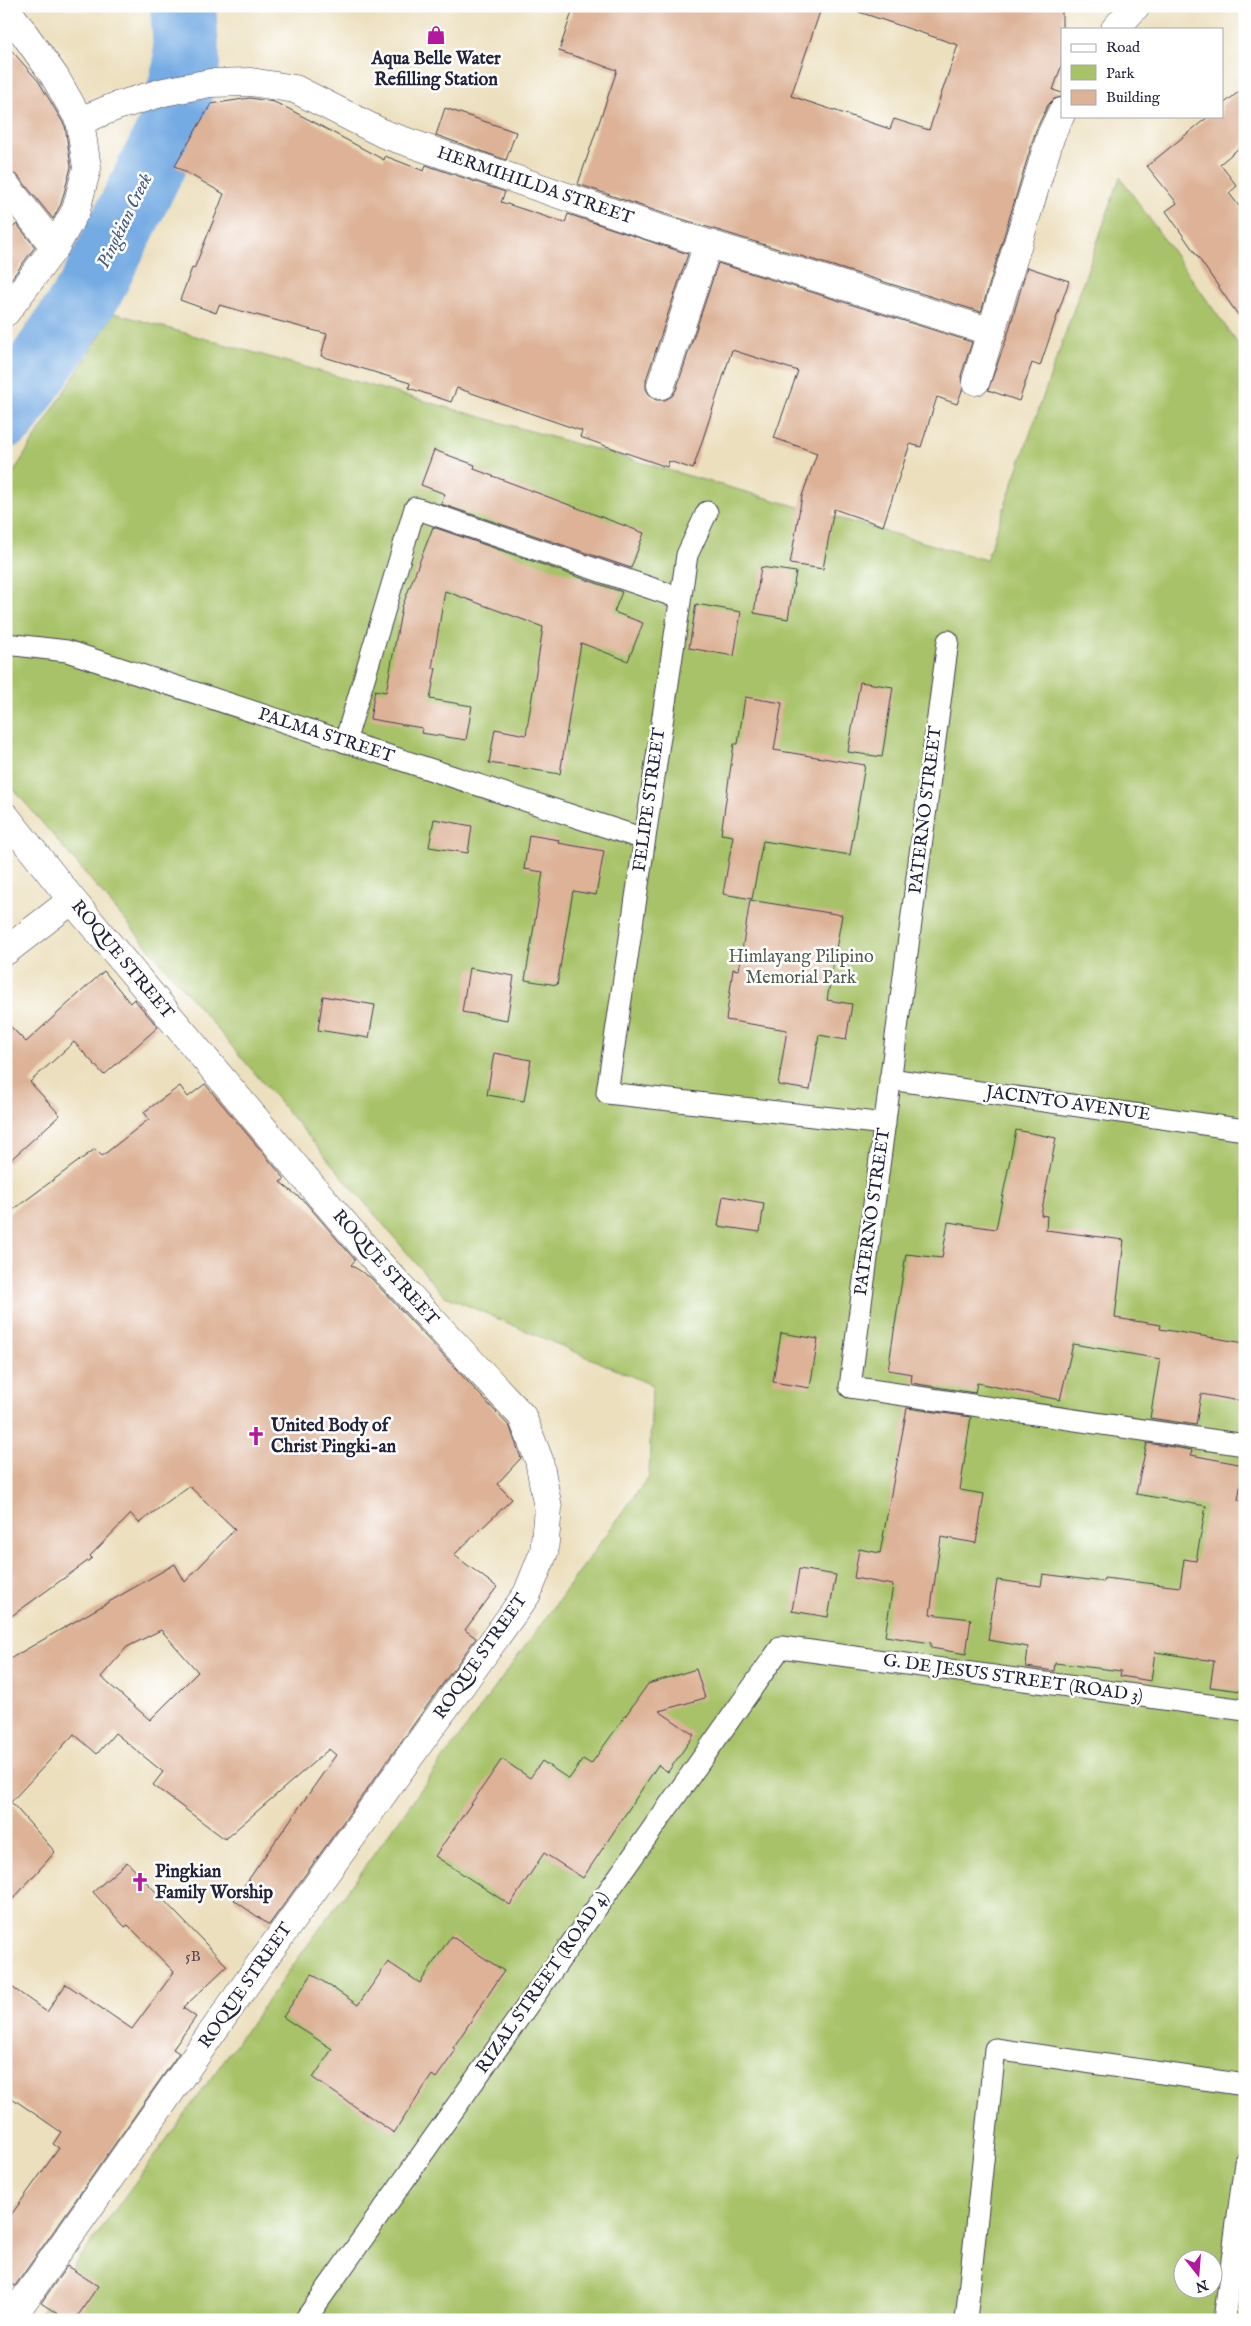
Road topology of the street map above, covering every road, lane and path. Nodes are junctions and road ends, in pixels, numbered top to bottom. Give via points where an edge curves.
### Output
1 (1136, 6) edge
2 (6, 8) edge
3 (1117, 28) edge
4 (1061, 114) edge
5 (80, 121) junction
6 (12, 204) edge
7 (708, 244) junction
8 (55, 247) junction
9 (6, 312) edge
10 (992, 332) junction
11 (976, 381) dead end
12 (661, 385) dead end
13 (707, 512) dead end
14 (680, 598) junction
15 (948, 641) dead end
16 (6, 644) edge
17 (346, 742) junction
18 (6, 817) edge
19 (644, 839) junction
20 (72, 900) junction
21 (6, 951) edge
22 (890, 1079) junction
23 (885, 1124) junction
24 (1245, 1130) edge
25 (1245, 1445) edge
26 (781, 1647) joint
27 (1245, 1710) edge
28 (1245, 2086) edge
29 (1245, 2162) edge
30 (12, 2308) edge
31 (305, 2320) edge
32 (966, 2320) edge
33 (1224, 2320) edge

1 - 3 street
2 - 5 street via 55,77
4 - 10 street via 1051,135
5 - 7 street, HERMIHILDA STREET via 116,106 210,83 251,82 296,89 384,134
5 - 8 street via 87,168 76,210
6 - 8 street
7 - 10 street, HERMIHILDA STREET
7 - 12 street
8 - 9 street
10 - 11 street
13 - 14 lane, FELIPE STREET via 687,555
14 - 17 lane via 415,508
14 - 19 lane, FELIPE STREET
15 - 22 lane, PATERNO STREET
16 - 17 lane, PALMA STREET via 67,651
17 - 19 lane, PALMA STREET
18 - 20 street, ROQUE STREET
19 - 23 lane, FELIPE STREET via 607,1093
20 - 21 street
20 - 30 street, ROQUE STREET via 367,1250 522,1416 539,1460 548,1508 544,1552 527,1594
22 - 23 lane, PATERNO STREET
22 - 24 lane, JACINTO AVENUE
23 - 25 lane, PATERNO STREET via 850,1387
26 - 27 lane, G. DE JESUS STREET (ROAD 3)
26 - 31 lane, RIZAL STREET (ROAD 4)
28 - 32 lane via 996,2049
29 - 33 lane

